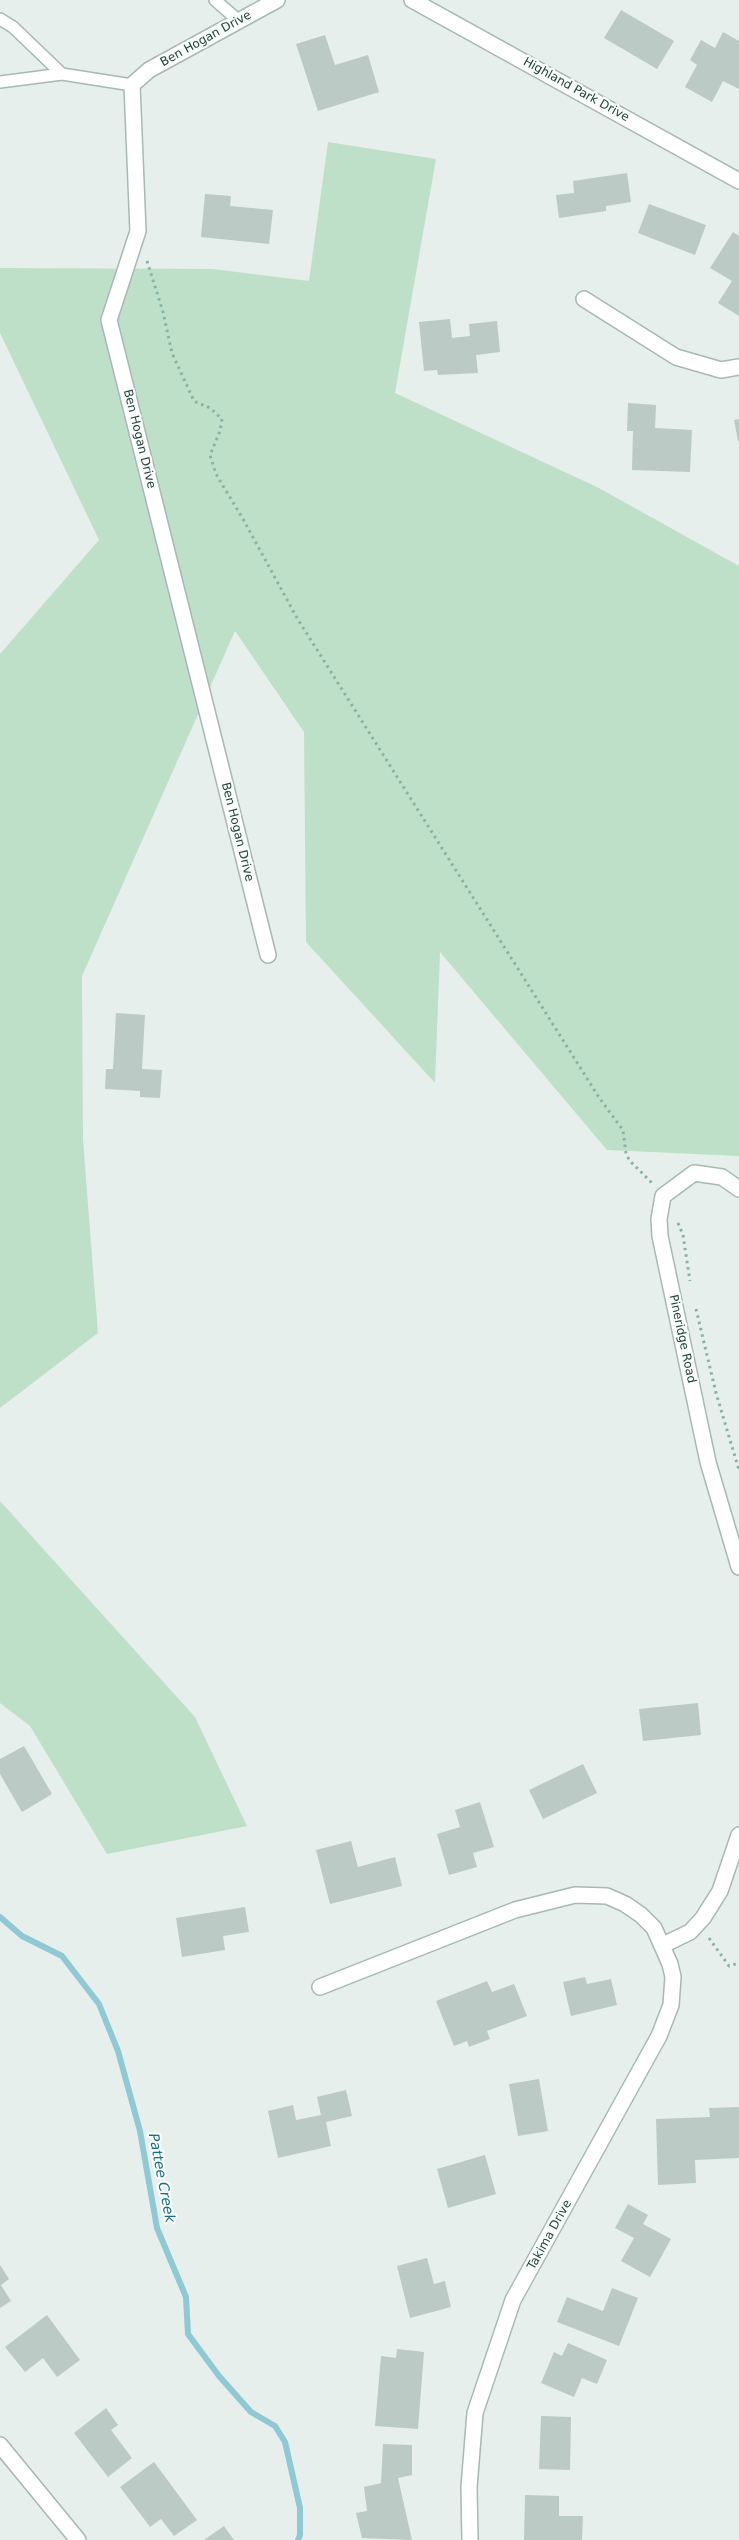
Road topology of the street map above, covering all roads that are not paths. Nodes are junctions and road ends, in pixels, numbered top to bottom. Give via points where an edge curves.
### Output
1 (215, 0) edge
2 (277, 0) edge
3 (412, 0) edge
4 (0, 19) edge
5 (239, 21) junction
6 (62, 74) junction
7 (0, 82) edge
8 (132, 85) junction
9 (739, 181) edge
10 (584, 299) dead end
11 (739, 366) edge
12 (268, 955) dead end
13 (739, 1190) edge
14 (739, 1566) edge
15 (739, 1835) edge
16 (663, 1945) junction
17 (320, 1987) dead end
18 (0, 2444) edge
19 (78, 2540) edge
20 (470, 2540) edge

1 - 5 lane
2 - 5 street, Ben Hogan Drive
3 - 9 street, Highland Park Drive
4 - 6 lane via 13,27
5 - 8 street, Ben Hogan Drive via 149,70
6 - 7 lane
6 - 8 lane
8 - 12 street, Ben Hogan Drive via 138,231 109,320
10 - 11 street via 676,357 721,370
13 - 14 street, Pineridge Road via 722,1177 694,1173 663,1196 659,1219 708,1462
15 - 16 street via 720,1891 703,1918 690,1932
16 - 17 street, Takima Drive via 648,1921 625,1904 597,1894 575,1895 515,1910
16 - 20 street, Takima Drive via 673,1977 672,2005 566,2208 513,2300 475,2413 469,2486
18 - 19 street

